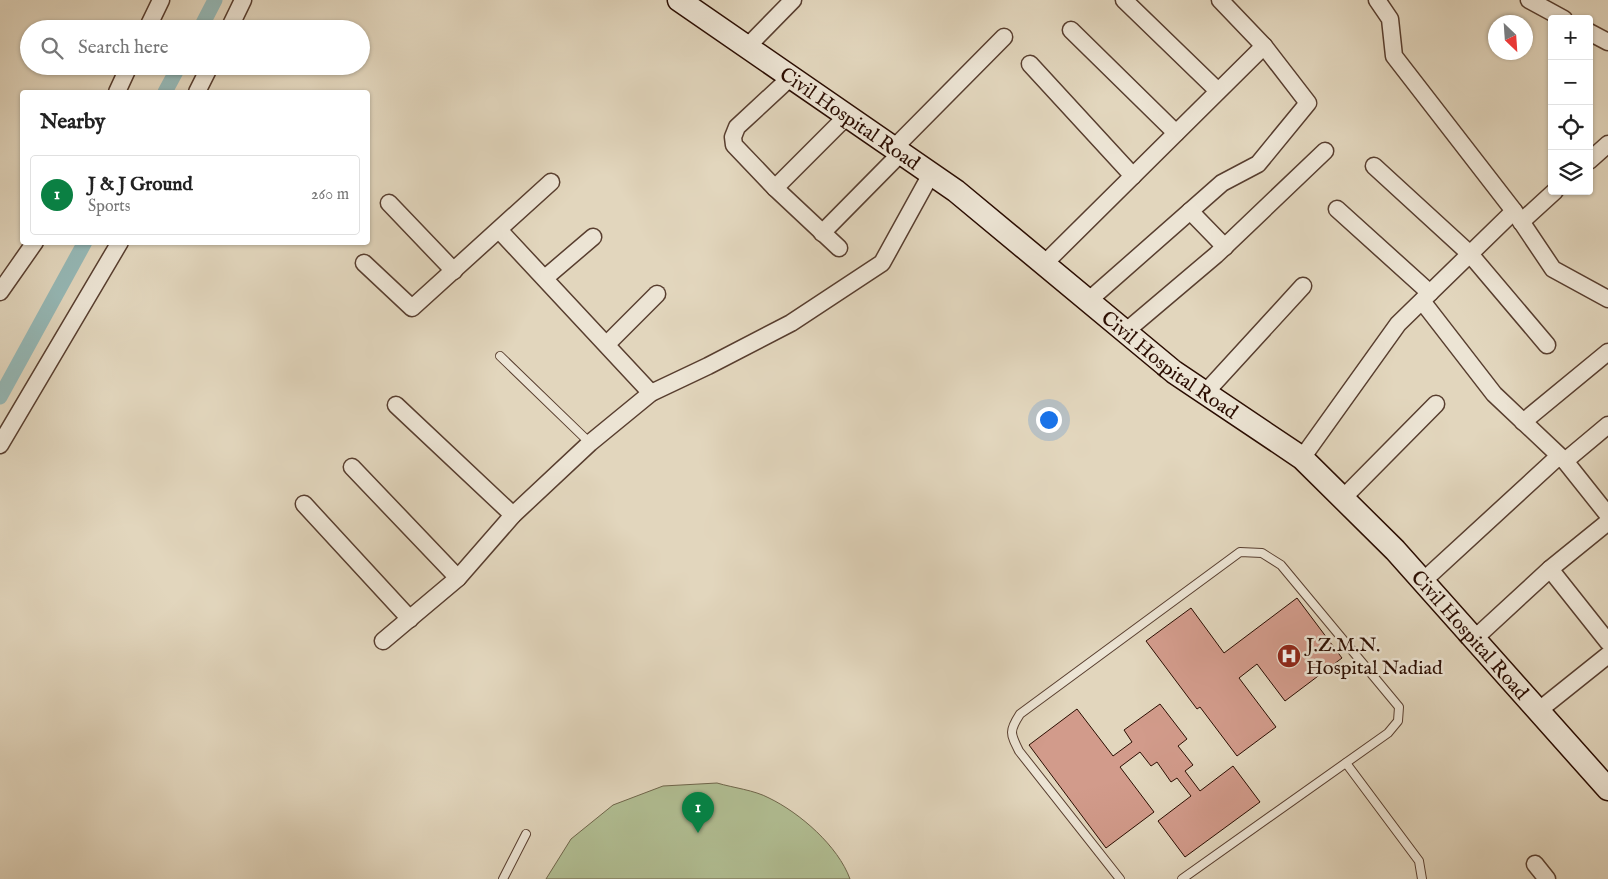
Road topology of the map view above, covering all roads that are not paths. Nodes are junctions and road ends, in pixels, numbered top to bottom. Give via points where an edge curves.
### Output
1 (161, 0) edge
2 (243, 0) edge
3 (679, 0) edge
4 (793, 0) edge
5 (1124, 0) edge
6 (1220, 0) edge
7 (1377, 0) edge
8 (1529, 0) edge
9 (1557, 15) edge
10 (151, 20) edge
11 (233, 20) edge
12 (1071, 30) dead end
13 (1593, 34) edge
14 (1004, 37) dead end
15 (1608, 42) edge
16 (1264, 46) junction
17 (747, 47) junction
18 (1030, 64) dead end
19 (124, 75) edge
20 (206, 75) edge
21 (791, 77) junction
22 (117, 90) edge
23 (198, 90) edge
24 (1218, 92) junction
25 (847, 116) junction
26 (1176, 133) junction
27 (1608, 144) edge
28 (898, 151) junction
29 (1325, 151) dead end
30 (1593, 157) edge
31 (1374, 166) dead end
32 (931, 174) junction
33 (1133, 176) junction
34 (551, 182) dead end
35 (775, 188) junction
36 (1549, 195) edge
37 (389, 203) dead end
38 (1337, 208) dead end
39 (1190, 211) junction
40 (1518, 217) junction
41 (500, 230) junction
42 (822, 232) junction
43 (593, 237) dead end
44 (33, 245) edge
45 (118, 245) edge
46 (1225, 247) junction
47 (838, 248) dead end
48 (1470, 254) junction
49 (364, 264) dead end
50 (1044, 264) junction
51 (454, 271) junction
52 (545, 278) junction
53 (1303, 286) dead end
54 (0, 292) edge
55 (658, 294) dead end
56 (1426, 297) junction
57 (1608, 299) edge
58 (1088, 301) junction
59 (1125, 332) junction
60 (607, 344) junction
61 (1547, 345) dead end
62 (1608, 352) edge
63 (500, 356) dead end
64 (651, 393) junction
65 (1205, 393) junction
66 (1436, 404) dead end
67 (396, 405) dead end
68 (1523, 422) junction
69 (1608, 425) edge
70 (590, 443) junction
71 (0, 446) edge
72 (1302, 458) junction
73 (1562, 458) junction
74 (352, 467) dead end
75 (1343, 498) junction
76 (304, 504) dead end
77 (513, 515) junction
78 (1608, 516) edge
79 (1608, 522) edge
80 (1550, 569) junction
81 (458, 578) junction
82 (1423, 581) junction
83 (410, 619) junction
84 (1474, 639) junction
85 (383, 641) dead end
86 (1608, 642) edge
87 (1608, 655) edge
88 (1538, 711) junction
89 (1346, 763) junction
90 (1608, 789) edge
91 (526, 834) dead end
92 (1535, 864) dead end
93 (503, 879) edge
94 (1120, 879) edge
95 (1182, 879) edge
96 (1422, 879) edge
97 (1547, 879) edge

1 - 10 street
2 - 11 street
3 - 17 street, Civil Hospital Road
4 - 17 street
5 - 24 street
6 - 16 street
7 - 40 street via 1390,19 1394,56
8 - 9 street
12 - 26 street
13 - 15 street
14 - 28 street
16 - 24 street
16 - 39 street via 1308,103 1258,164 1222,182
17 - 21 street, Civil Hospital Road
18 - 33 street
19 - 22 street
20 - 23 street
21 - 25 street, Civil Hospital Road
21 - 35 street via 737,126 733,137 734,145
24 - 26 street
25 - 28 street, Civil Hospital Road
25 - 35 street
26 - 33 street
27 - 30 street
28 - 32 street, Civil Hospital Road
28 - 42 street
29 - 46 street
31 - 48 street
32 - 50 street, Civil Hospital Road
32 - 64 street via 882,263 791,323
33 - 50 street
34 - 41 street
35 - 42 street
36 - 40 street
37 - 51 street
38 - 56 street
39 - 46 street
39 - 58 street
40 - 48 street
40 - 57 street via 1553,269
41 - 51 street
41 - 52 street
42 - 47 street
43 - 52 street
44 - 54 street
45 - 71 street
46 - 59 street
48 - 56 street
48 - 61 street
49 - 51 street via 412,308
50 - 58 street, Civil Hospital Road
52 - 60 street
53 - 65 street
55 - 60 street
56 - 68 street via 1494,394
56 - 72 street via 1398,324
58 - 59 street, Civil Hospital Road
59 - 65 street, Civil Hospital Road
60 - 64 street
62 - 68 street
63 - 70 lane
64 - 70 street
65 - 72 street, Civil Hospital Road
66 - 75 street
67 - 77 street
68 - 73 street
69 - 73 street
70 - 77 street
72 - 75 street, Civil Hospital Road
73 - 78 street
73 - 82 street
74 - 81 street
75 - 82 street, Civil Hospital Road
76 - 83 street
77 - 81 street
79 - 80 street
80 - 84 street
80 - 86 street
81 - 83 street
82 - 84 street, Civil Hospital Road
83 - 85 street
84 - 88 street, Civil Hospital Road
87 - 88 street
88 - 90 street, Civil Hospital Road
89 - 94 lane via 1388,733 1398,721 1399,707 1281,566 1262,553 1240,552 1020,714 1011,727 1019,751
89 - 95 lane
89 - 96 lane via 1419,860
91 - 93 lane
92 - 97 street

